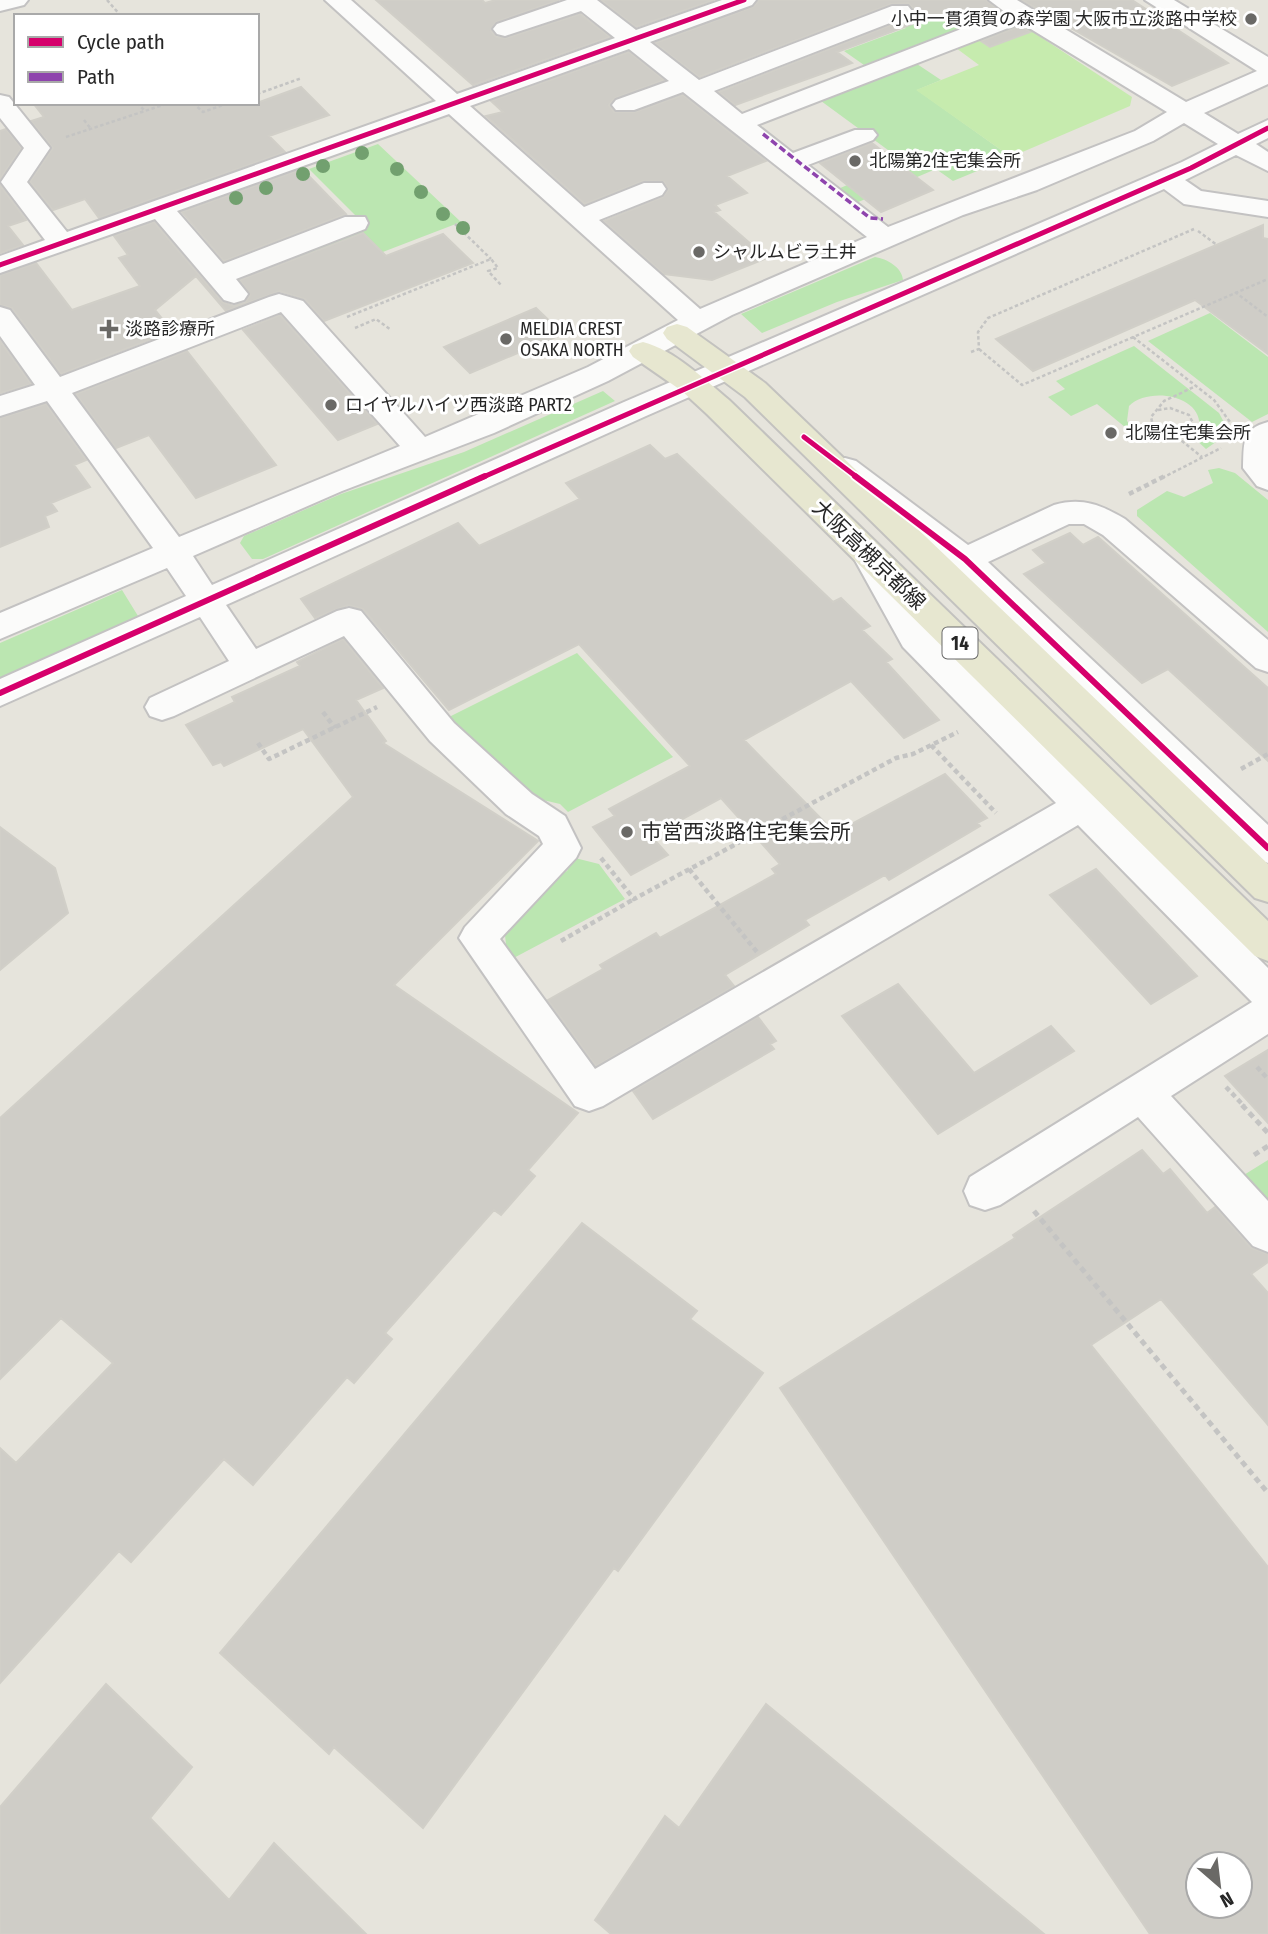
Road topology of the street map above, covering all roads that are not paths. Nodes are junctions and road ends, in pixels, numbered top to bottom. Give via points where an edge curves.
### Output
1 (16, 0) edge
2 (337, 0) edge
3 (744, 0) edge
4 (1001, 0) edge
5 (1157, 0) edge
6 (583, 1) edge
7 (0, 4) edge
8 (900, 11) dead end
9 (1022, 13) junction
10 (505, 29) dead end
11 (632, 40) junction
12 (1268, 67) edge
13 (1268, 75) edge
14 (690, 86) junction
15 (0, 102) edge
16 (452, 104) junction
17 (625, 105) dead end
18 (1184, 113) junction
19 (335, 124) dead end
20 (738, 124) junction
21 (1268, 128) edge
22 (864, 135) dead end
23 (1236, 144) junction
24 (798, 160) dead end
25 (1268, 163) edge
26 (1166, 179) junction
27 (653, 189) dead end
28 (160, 208) junction
29 (1268, 209) edge
30 (579, 218) junction
31 (355, 223) dead end
32 (55, 234) junction
33 (885, 238) junction
34 (0, 265) edge
35 (218, 276) junction
36 (251, 314) junction
37 (0, 316) edge
38 (687, 328) junction
39 (643, 351) junction
40 (729, 369) junction
41 (692, 384) junction
42 (53, 388) junction
43 (0, 406) edge
44 (1268, 432) edge
45 (804, 437) junction
46 (421, 451) junction
47 (1268, 479) edge
48 (174, 553) junction
49 (868, 555) junction
50 (965, 559) junction
51 (205, 600) junction
52 (0, 627) edge
53 (1268, 659) edge
54 (249, 665) junction
55 (0, 693) edge
56 (162, 707) dead end
57 (1083, 806) junction
58 (1268, 848) edge
59 (1268, 887) edge
60 (1268, 945) edge
61 (1268, 993) edge
62 (1268, 1013) edge
63 (1141, 1092) junction
64 (996, 1184) road end
65 (1268, 1232) edge

1 - 7 street
2 - 16 street
3 - 11 street
4 - 9 street
5 - 12 street
6 - 10 street
6 - 11 street
8 - 14 street
9 - 18 street
9 - 20 street
11 - 14 street
11 - 16 street
13 - 18 street
14 - 17 street
14 - 20 street
15 - 32 street via 37,148 14,182
16 - 28 street
16 - 30 street
18 - 23 street
18 - 33 street via 1144,136 1054,174
19 - 32 street
20 - 33 street
21 - 23 street
22 - 24 street
23 - 25 street
23 - 26 street
26 - 29 street via 1193,198
26 - 40 street
27 - 30 street
28 - 32 street
28 - 35 street
30 - 38 street
31 - 35 street
32 - 34 street
33 - 38 street
35 - 36 street
36 - 42 street
36 - 46 street via 279,303 293,307
37 - 42 street
38 - 39 street
38 - 40 main road, 大阪高槻京都線 / 14
39 - 41 main road, 大阪高槻京都線 / 14
39 - 46 street
40 - 41 street
40 - 45 main road, 大阪高槻京都線 / 14
41 - 49 main road, 大阪高槻京都線 / 14
41 - 51 street
42 - 43 street
42 - 48 street
44 - 47 street via 1259,437 1257,454 1258,468
45 - 50 street
45 - 59 main road, 大阪高槻京都線 / 14
46 - 48 street via 331,484
48 - 51 street
48 - 52 street
49 - 57 street via 915,638
49 - 60 main road, 大阪高槻京都線 / 14
50 - 53 street via 1066,513 1090,513 1114,527
50 - 58 street
51 - 54 street
51 - 55 street
54 - 56 street
54 - 57 street via 349,620 442,732 509,795 552,826 563,848 478,938 589,1093
57 - 61 street
62 - 63 street
63 - 64 street
63 - 65 street

